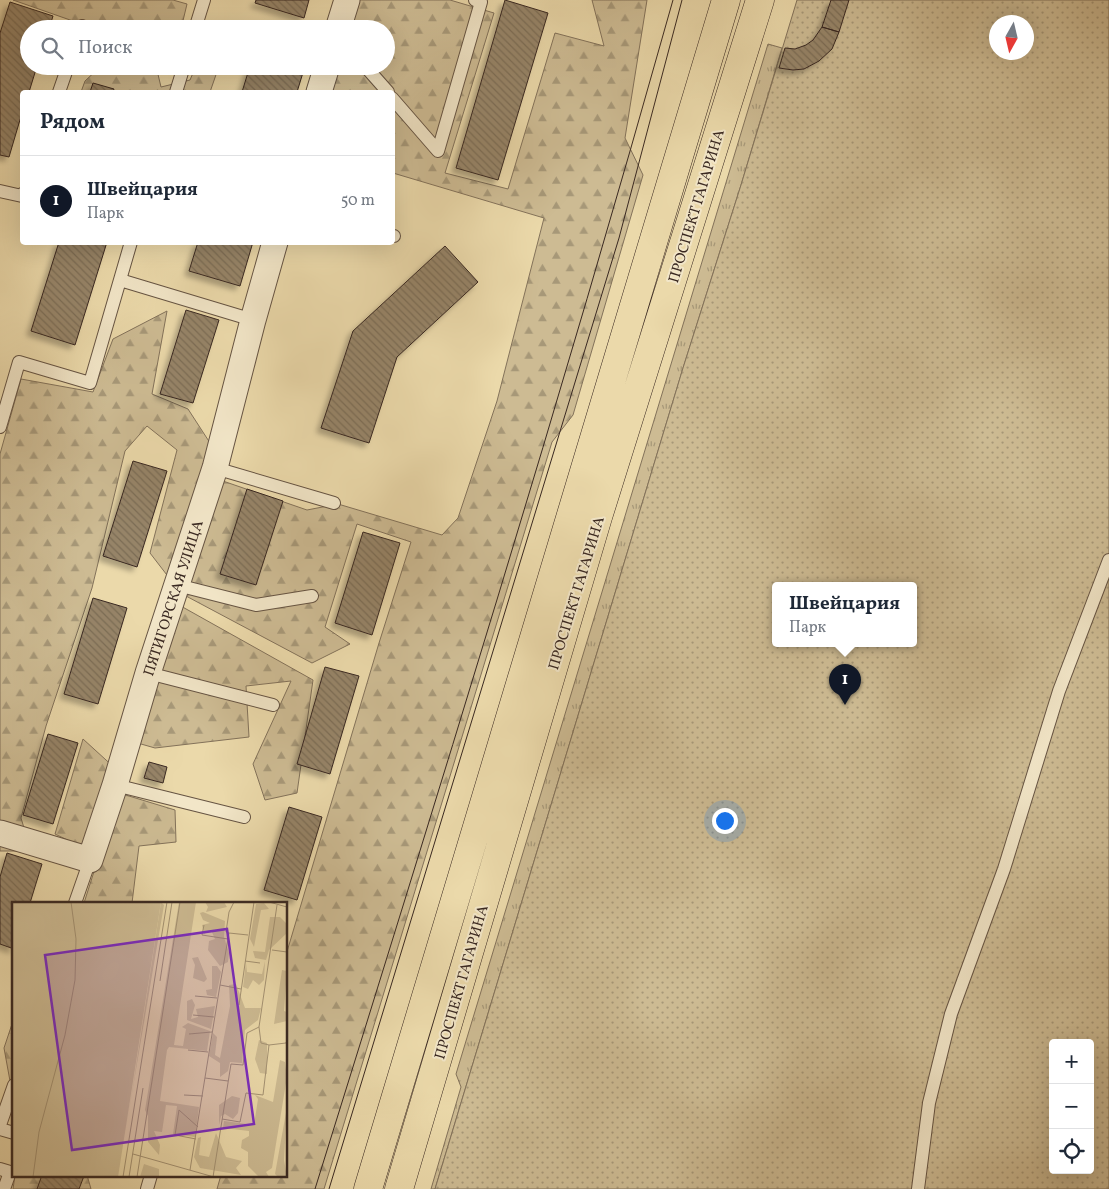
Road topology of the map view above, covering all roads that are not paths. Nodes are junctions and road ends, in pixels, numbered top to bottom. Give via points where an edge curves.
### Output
1 (204, 0) edge
2 (347, 0) edge
3 (475, 0) edge
4 (726, 0) edge
5 (760, 0) edge
6 (198, 20) edge
7 (341, 20) edge
8 (65, 75) edge
9 (181, 75) edge
10 (324, 75) edge
11 (373, 75) edge
12 (60, 90) edge
13 (177, 90) edge
14 (320, 90) edge
15 (386, 90) edge
16 (395, 101) edge
17 (0, 190) edge
18 (20, 195) edge
19 (130, 245) edge
20 (273, 245) edge
21 (120, 280) junction
22 (253, 320) junction
23 (0, 427) edge
24 (215, 468) junction
25 (334, 503) dead end
26 (1109, 560) edge
27 (177, 585) junction
28 (312, 596) dead end
29 (148, 672) junction
30 (273, 705) dead end
31 (115, 785) junction
32 (244, 817) dead end
33 (0, 833) edge
34 (90, 860) junction
35 (76, 902) edge
36 (12, 1090) edge
37 (0, 1125) edge
38 (0, 1169) edge
39 (151, 1176) edge
40 (4, 1189) edge
41 (147, 1189) edge
42 (368, 1189) edge
43 (400, 1189) edge
44 (918, 1189) edge

1 - 6 lane
2 - 7 street
3 - 16 lane via 481,2 438,151
4 - 42 main road, ПРОСПЕКТ ГАГАРИНА
5 - 43 main road, ПРОСПЕКТ ГАГАРИНА via 598,517
8 - 12 lane
9 - 13 lane
10 - 14 street
11 - 15 lane
17 - 18 lane
19 - 21 lane
20 - 22 street, ПЯТИГОРСКАЯ УЛИЦА
21 - 22 lane
21 - 23 lane via 90,383 19,362
22 - 24 street, ПЯТИГОРСКАЯ УЛИЦА
24 - 25 lane
24 - 27 street, ПЯТИГОРСКАЯ УЛИЦА
26 - 44 lane via 1058,691 1004,869 951,1014 929,1103
27 - 28 lane via 256,605
27 - 29 street, ПЯТИГОРСКАЯ УЛИЦА
29 - 30 lane
29 - 31 street, ПЯТИГОРСКАЯ УЛИЦА
31 - 32 lane
31 - 34 street, ПЯТИГОРСКАЯ УЛИЦА
33 - 34 street
34 - 35 lane
36 - 37 lane
38 - 40 lane via 10,1172
39 - 41 lane

